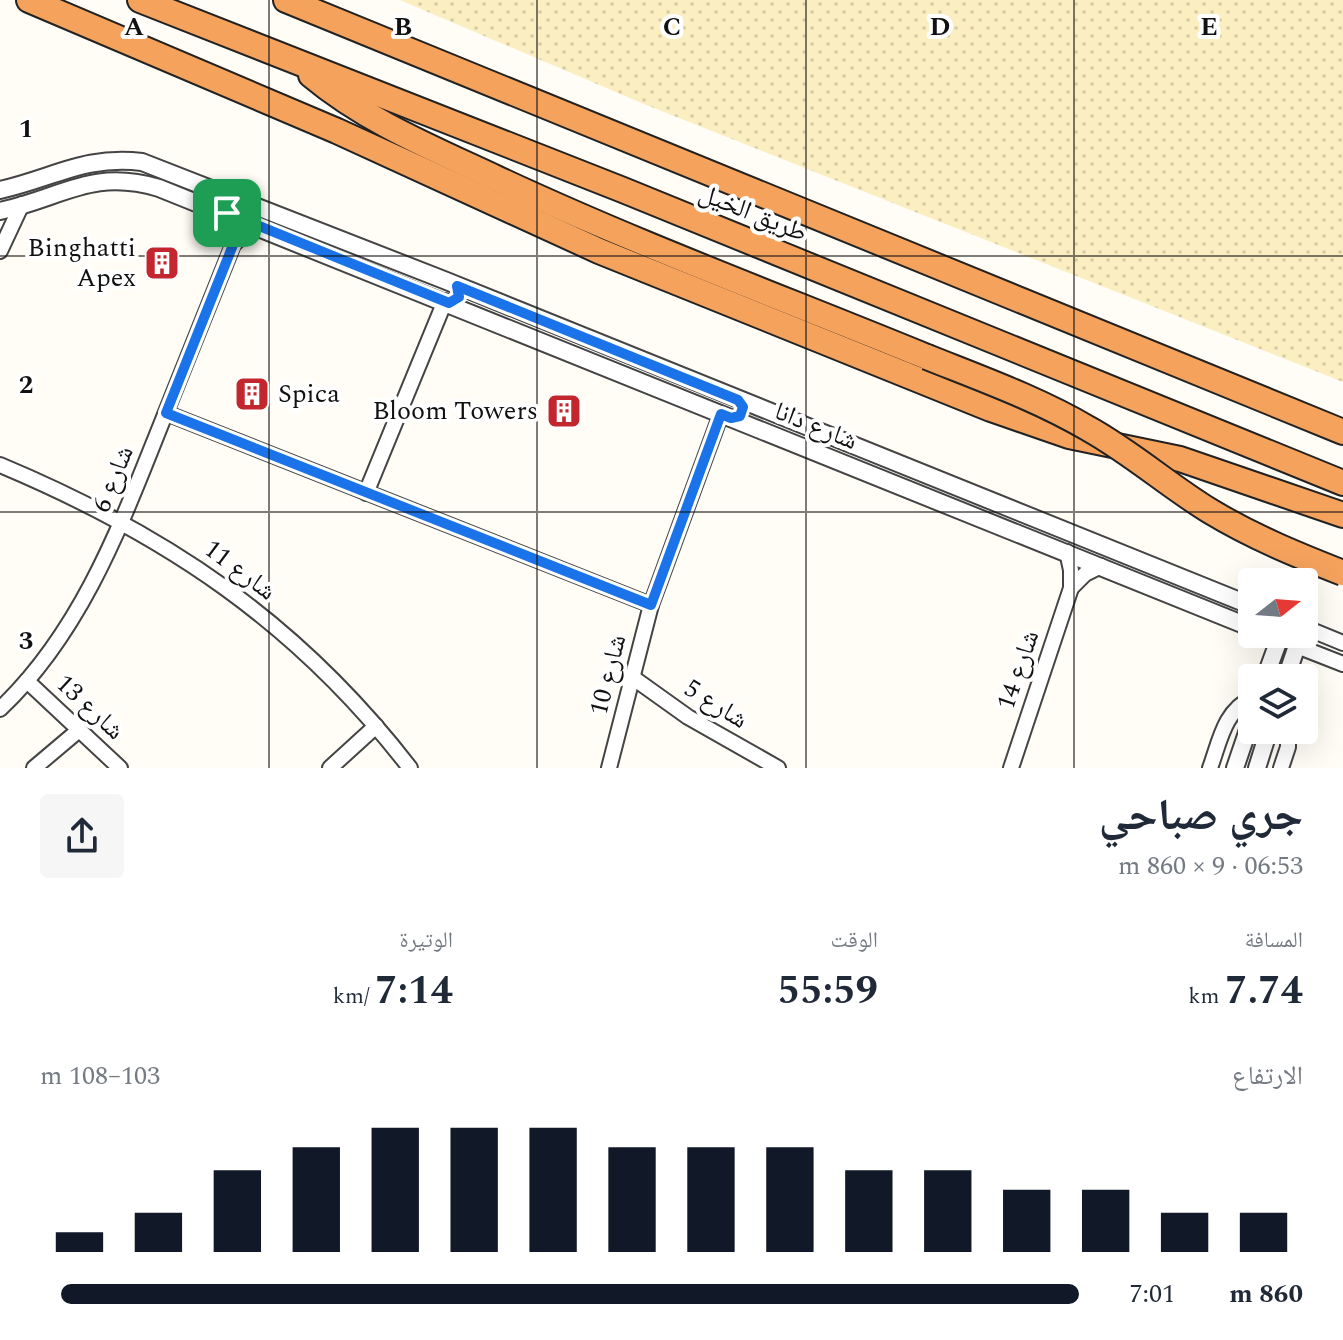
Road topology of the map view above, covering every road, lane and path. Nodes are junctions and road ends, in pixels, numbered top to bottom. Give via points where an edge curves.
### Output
1 (29, 0) edge
2 (140, 0) edge
3 (286, 0) edge
4 (314, 6) edge
5 (294, 61) junction
6 (0, 190) edge
7 (22, 204) junction
8 (0, 211) edge
9 (227, 213) junction
10 (261, 227) junction
11 (1, 244) edge
12 (233, 245) junction
13 (450, 283) junction
14 (443, 301) junction
15 (732, 397) junction
16 (166, 413) junction
17 (723, 415) junction
18 (1331, 422) edge
19 (1343, 432) edge
20 (0, 465) edge
21 (1343, 483) edge
22 (366, 493) junction
23 (1343, 515) edge
24 (122, 522) junction
25 (1067, 552) junction
26 (1101, 566) junction
27 (1343, 573) edge
28 (1071, 588) junction
29 (1238, 600) edge
30 (651, 605) junction
31 (1238, 622) edge
32 (1318, 633) edge
33 (1343, 643) edge
34 (1314, 648) edge
35 (1343, 664) edge
36 (632, 677) junction
37 (27, 681) junction
38 (1238, 706) edge
39 (0, 709) edge
40 (376, 726) junction
41 (79, 730) junction
42 (1243, 744) edge
43 (1265, 744) edge
44 (1288, 744) edge
45 (34, 768) edge
46 (120, 768) edge
47 (330, 768) edge
48 (410, 768) edge
49 (609, 768) edge
50 (778, 768) edge
51 (1011, 768) edge
52 (1210, 768) edge
53 (1235, 768) edge
54 (1257, 768) edge
55 (1281, 768) edge

1 - 23 highway via 337,131 562,235 991,409 1069,436 1189,461
2 - 5 highway, طريق الخيل
3 - 4 highway, طريق الخيل
4 - 18 highway, طريق الخيل
5 - 21 highway, طريق الخيل
5 - 27 highway, bridge via 369,116 500,180 1060,413 1234,525
6 - 13 street, شارع دانا via 94,161 142,162
7 - 8 street, شارع دانا
7 - 9 street, شارع دانا via 118,179
7 - 11 street
9 - 10 street, شارع دانا
9 - 12 street
10 - 12 street
10 - 14 street, شارع دانا
12 - 16 street, شارع 6
13 - 14 street via 459,297
13 - 14 street via 439,280 433,286
13 - 15 street, شارع دانا
14 - 17 street, شارع دانا
14 - 22 street
15 - 17 street via 713,399 711,404
15 - 17 street via 742,403 740,416
15 - 29 street, شارع دانا
16 - 22 street
16 - 24 street, شارع 6
17 - 25 street, شارع دانا
17 - 30 street, شارع 10
18 - 19 highway, طريق الخيل
20 - 24 street, شارع 11
22 - 30 street
24 - 37 street, شارع 6 via 96,580
24 - 40 street, شارع 11 via 176,552 250,605
25 - 26 street, شارع دانا
25 - 28 street, شارع 14
26 - 28 street
26 - 31 street, شارع دانا
28 - 51 street, شارع 14
30 - 36 street, شارع 10
32 - 33 street
34 - 35 street
36 - 49 street, شارع 10
36 - 50 street, شارع 5 via 688,717
37 - 39 street, شارع 6
37 - 41 street, شارع 13
38 - 52 street via 1228,717
40 - 47 street
40 - 48 street, شارع 11
41 - 45 street
41 - 46 street, شارع 13
42 - 53 street
43 - 54 street
44 - 55 street

